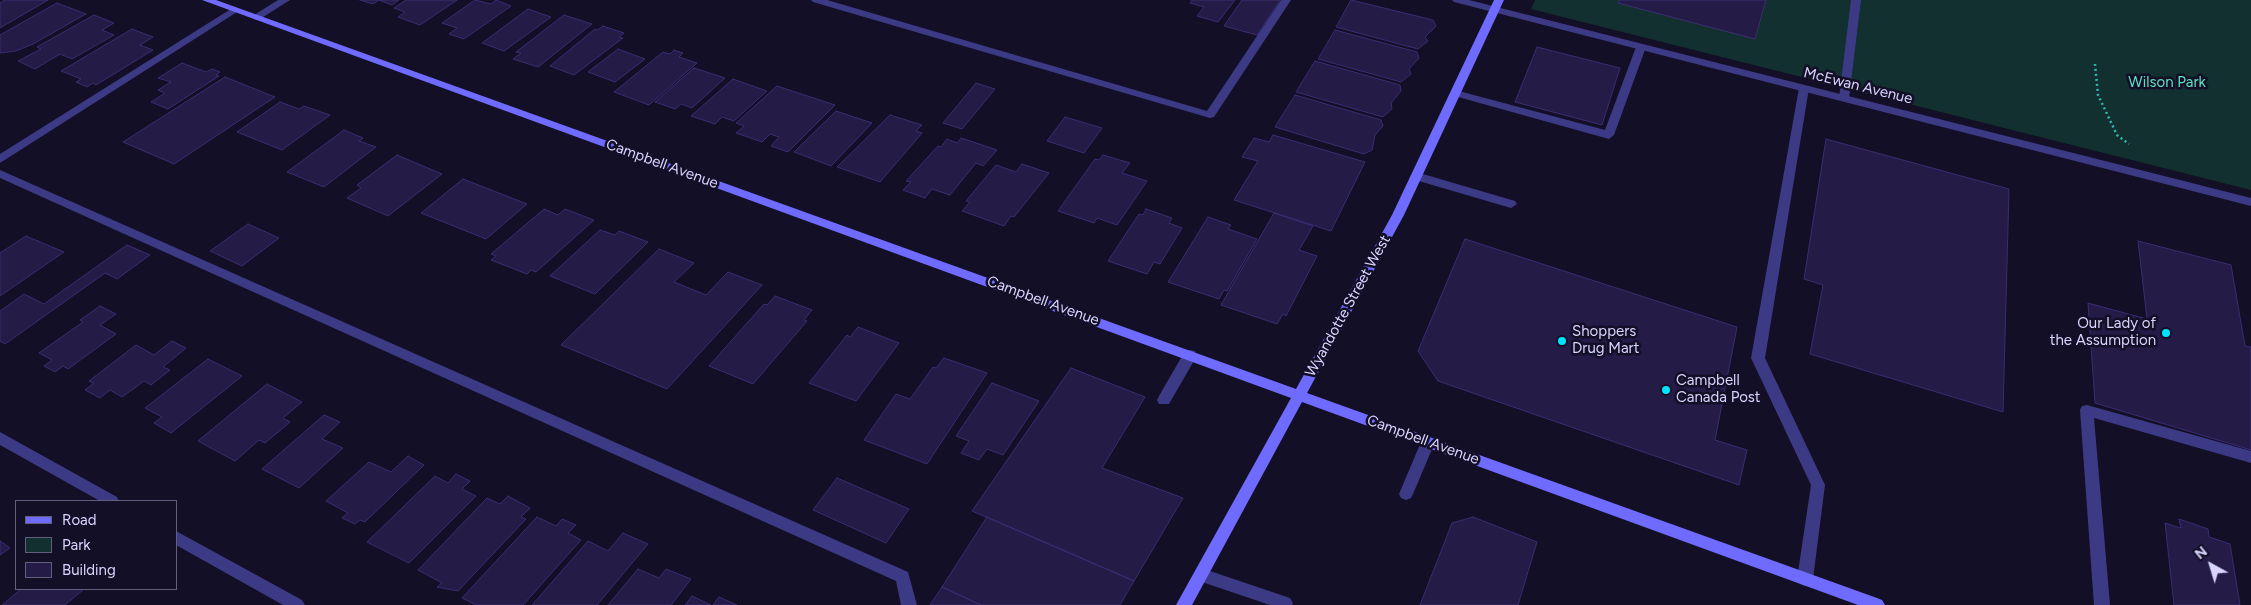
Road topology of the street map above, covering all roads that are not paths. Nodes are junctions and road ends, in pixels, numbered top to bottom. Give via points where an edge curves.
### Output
1 (207, 0) edge
2 (285, 0) edge
3 (816, 0) edge
4 (1286, 0) edge
5 (1458, 0) edge
6 (1856, 0) edge
7 (1497, 5) edge
8 (234, 10) junction
9 (256, 17) junction
10 (1641, 47) junction
11 (1804, 88) junction
12 (1455, 93) junction
13 (1844, 98) junction
14 (0, 159) edge
15 (0, 174) edge
16 (1416, 176) junction
17 (2251, 202) edge
18 (1511, 204) dead end
19 (1190, 355) junction
20 (1300, 394) junction
21 (1164, 400) dead end
22 (0, 438) edge
23 (1428, 442) junction
24 (2251, 457) edge
25 (1406, 494) dead end
26 (110, 500) edge
27 (178, 538) edge
28 (1200, 575) junction
29 (1805, 579) junction
30 (1284, 603) dead end
31 (298, 605) edge
32 (909, 605) edge
33 (1184, 605) edge
34 (1877, 605) edge
35 (2102, 605) edge

1 - 8 street, Campbell Avenue
2 - 9 street
3 - 4 street via 1210,115
5 - 7 street, McEwan Avenue
6 - 13 street
7 - 10 street, McEwan Avenue
7 - 12 street, Wyandotte Street West
8 - 9 street, Campbell Avenue
8 - 14 street
9 - 19 street, Campbell Avenue
10 - 11 street, McEwan Avenue
10 - 12 street via 1609,135
11 - 13 street, McEwan Avenue
11 - 29 street via 1758,358 1818,486
12 - 16 street, Wyandotte Street West
13 - 17 street, McEwan Avenue
15 - 32 street via 903,577
16 - 18 street
16 - 20 street, Wyandotte Street West
19 - 20 street, Campbell Avenue
19 - 21 street
20 - 23 street, Campbell Avenue
20 - 28 street, Wyandotte Street West
22 - 26 street
23 - 25 street
23 - 29 street, Campbell Avenue
24 - 35 street via 2087,410
27 - 31 street
28 - 30 street
28 - 33 street, Wyandotte Street West
29 - 34 street, Campbell Avenue

